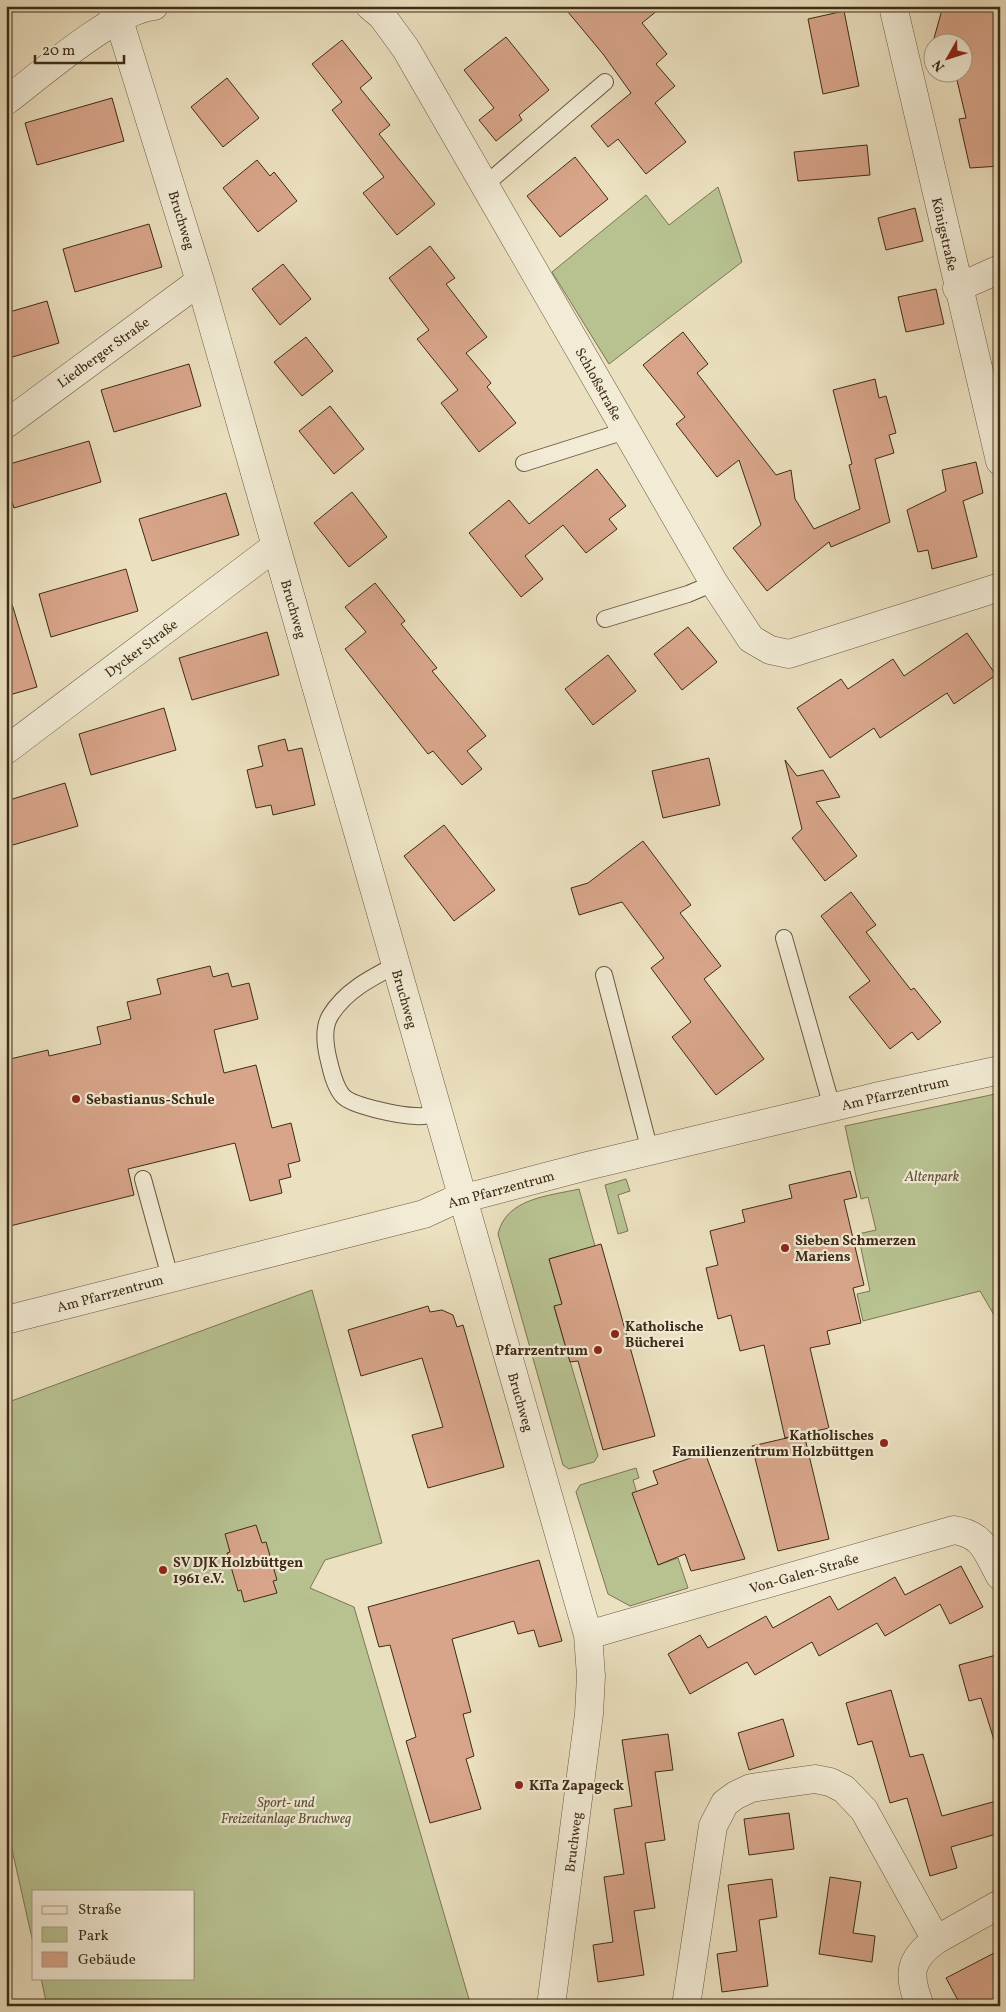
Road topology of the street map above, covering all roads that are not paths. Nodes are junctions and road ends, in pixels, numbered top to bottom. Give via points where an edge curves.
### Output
1 (154, 6) edge
2 (370, 6) edge
3 (892, 6) edge
4 (115, 12) edge
5 (605, 82) dead end
6 (6, 101) edge
7 (486, 184) junction
8 (1000, 269) edge
9 (200, 281) junction
10 (957, 288) junction
11 (6, 424) edge
12 (625, 431) junction
13 (1000, 461) edge
14 (524, 463) dead end
15 (276, 546) junction
16 (714, 584) junction
17 (1000, 587) edge
18 (605, 619) dead end
19 (6, 750) edge
20 (784, 938) dead end
21 (396, 965) junction
22 (604, 975) dead end
23 (1000, 1070) edge
24 (832, 1107) junction
25 (438, 1113) junction
26 (650, 1151) junction
27 (143, 1179) dead end
28 (463, 1198) junction
29 (170, 1277) junction
30 (6, 1320) edge
31 (1000, 1576) edge
32 (588, 1635) junction
33 (1000, 1904) edge
34 (936, 1940) junction
35 (551, 2006) edge
36 (686, 2006) edge
37 (920, 2006) edge

1 - 4 street
2 - 7 street, Schloßstraße via 382,16 406,49
3 - 10 street, Königstraße
4 - 6 street
4 - 9 street, Bruchweg
5 - 7 lane
7 - 12 street, Schloßstraße
8 - 10 street
9 - 11 street, Liedberger Straße
9 - 15 street, Bruchweg
10 - 13 street, Königstraße
12 - 14 lane
12 - 16 street, Schloßstraße
15 - 19 street, Dycker Straße
15 - 21 street, Bruchweg
16 - 17 street, Schloßstraße via 751,639 770,650 789,654
16 - 18 lane
20 - 24 lane
21 - 25 street, Bruchweg
21 - 25 lane via 356,988 335,1008 325,1036 330,1066 339,1090 355,1103 406,1116
22 - 26 lane
23 - 24 street, Am Pfarrzentrum
24 - 26 street, Am Pfarrzentrum
25 - 28 street, Bruchweg
26 - 28 street, Am Pfarrzentrum
27 - 29 lane
28 - 29 street, Am Pfarrzentrum via 424,1214
28 - 32 street, Bruchweg
29 - 30 street, Am Pfarrzentrum
31 - 32 street, Von-Galen-Straße via 982,1543 969,1533 954,1530
32 - 35 street, Bruchweg via 589,1714
33 - 34 street
34 - 36 street via 864,1810 844,1789 815,1779 751,1788 736,1794 726,1803 713,1826
34 - 37 street via 917,1956 913,1965 912,1984

